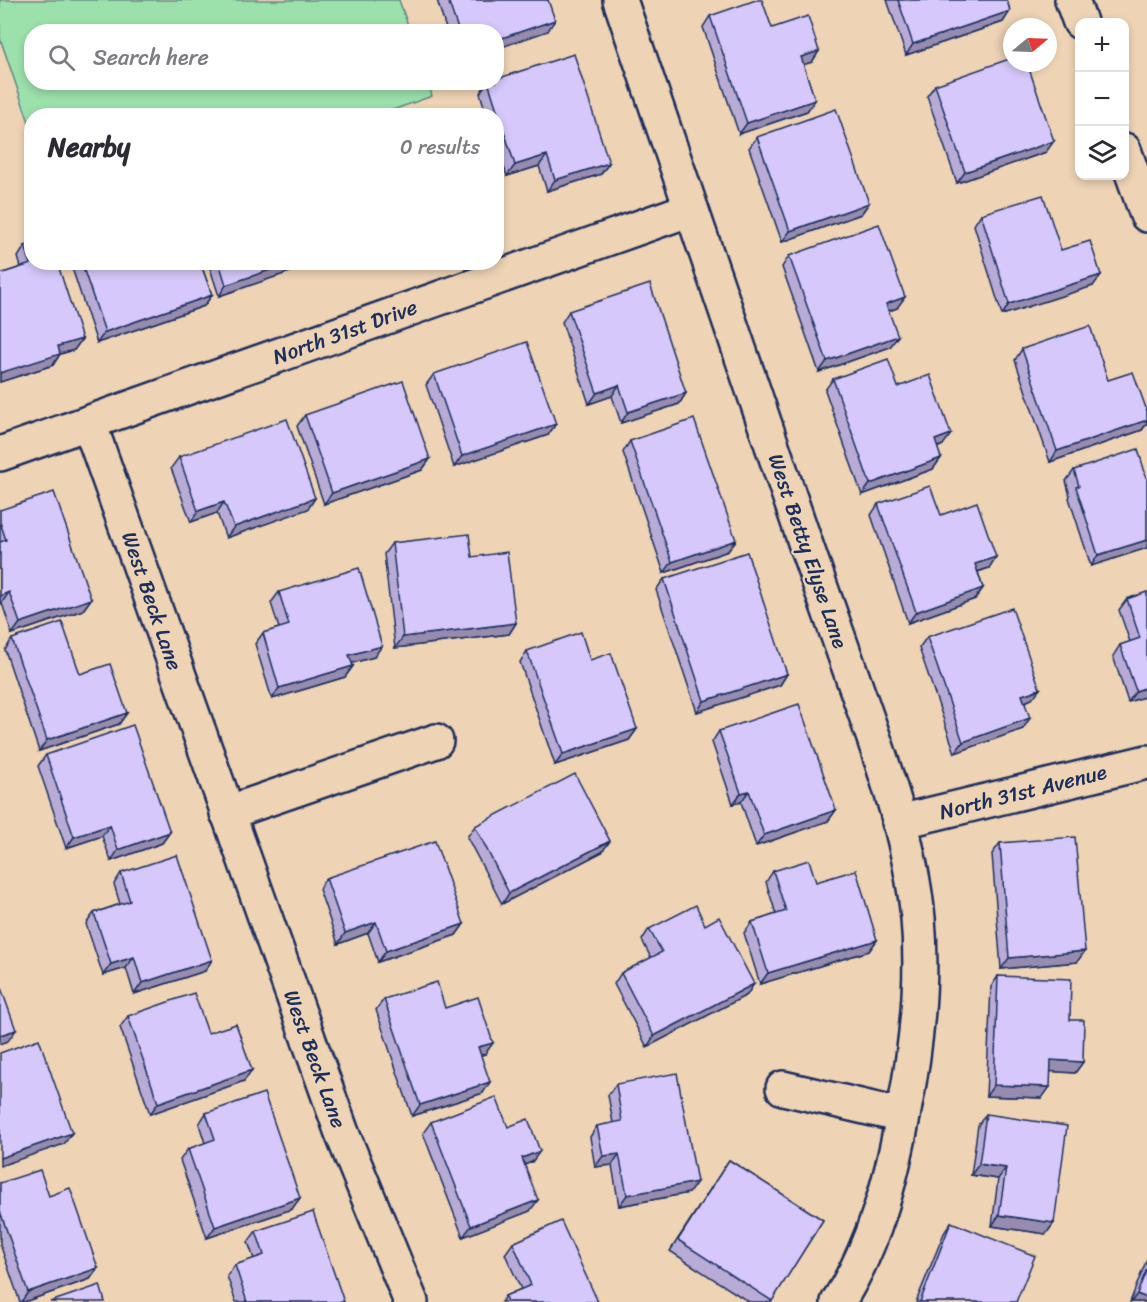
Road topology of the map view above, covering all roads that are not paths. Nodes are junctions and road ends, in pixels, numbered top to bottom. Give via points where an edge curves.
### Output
1 (620, 0) edge
2 (1072, 0) edge
3 (1079, 18) edge
4 (1129, 162) edge
5 (691, 209) junction
6 (1147, 215) edge
7 (89, 423) junction
8 (0, 454) edge
9 (435, 741) dead end
10 (1147, 762) edge
11 (227, 813) junction
12 (899, 822) junction
13 (783, 1088) dead end
14 (903, 1116) junction
15 (411, 1302) edge
16 (838, 1302) edge

1 - 5 street, West Betty Elyse Lane
2 - 3 street
4 - 6 street
5 - 7 street, North 31st Drive
5 - 12 street, West Betty Elyse Lane via 886,774
7 - 8 street, North 31st Drive
7 - 11 street, West Beck Lane
9 - 11 street
10 - 12 street, North 31st Avenue
11 - 15 street, West Beck Lane via 342,1133
12 - 14 street, West Betty Elyse Lane via 918,919 920,1001
13 - 14 street
14 - 16 street, West Betty Elyse Lane via 879,1217

